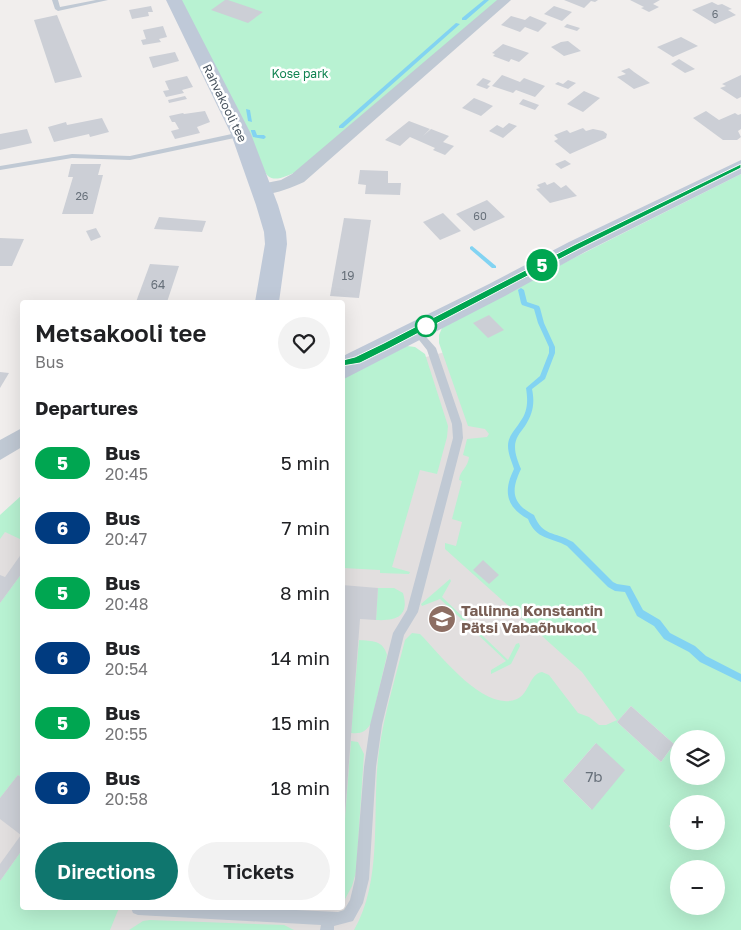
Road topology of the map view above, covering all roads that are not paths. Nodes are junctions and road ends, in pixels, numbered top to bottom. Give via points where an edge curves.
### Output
1 (55, 0) edge
2 (105, 0) edge
3 (174, 0) edge
4 (505, 0) edge
5 (241, 134) junction
6 (741, 166) edge
7 (0, 168) edge
8 (265, 199) junction
9 (249, 300) edge
10 (267, 300) edge
11 (416, 331) junction
12 (347, 365) edge
13 (20, 438) edge
14 (0, 451) edge
15 (160, 910) edge
16 (328, 925) edge

1 - 2 lane via 58,9
3 - 5 street, Rahvakooli tee
4 - 8 street via 303,174
5 - 7 lane via 130,158 72,156
5 - 8 street, Rahvakooli tee
6 - 11 street
8 - 9 street, Rahvakooli tee via 259,267
8 - 10 street, Rahvakooli tee via 276,244
11 - 12 street
11 - 16 lane via 431,348 457,424 458,438 412,612 400,633 376,725 370,767 364,870 356,903 348,916
13 - 14 street
15 - 16 lane

